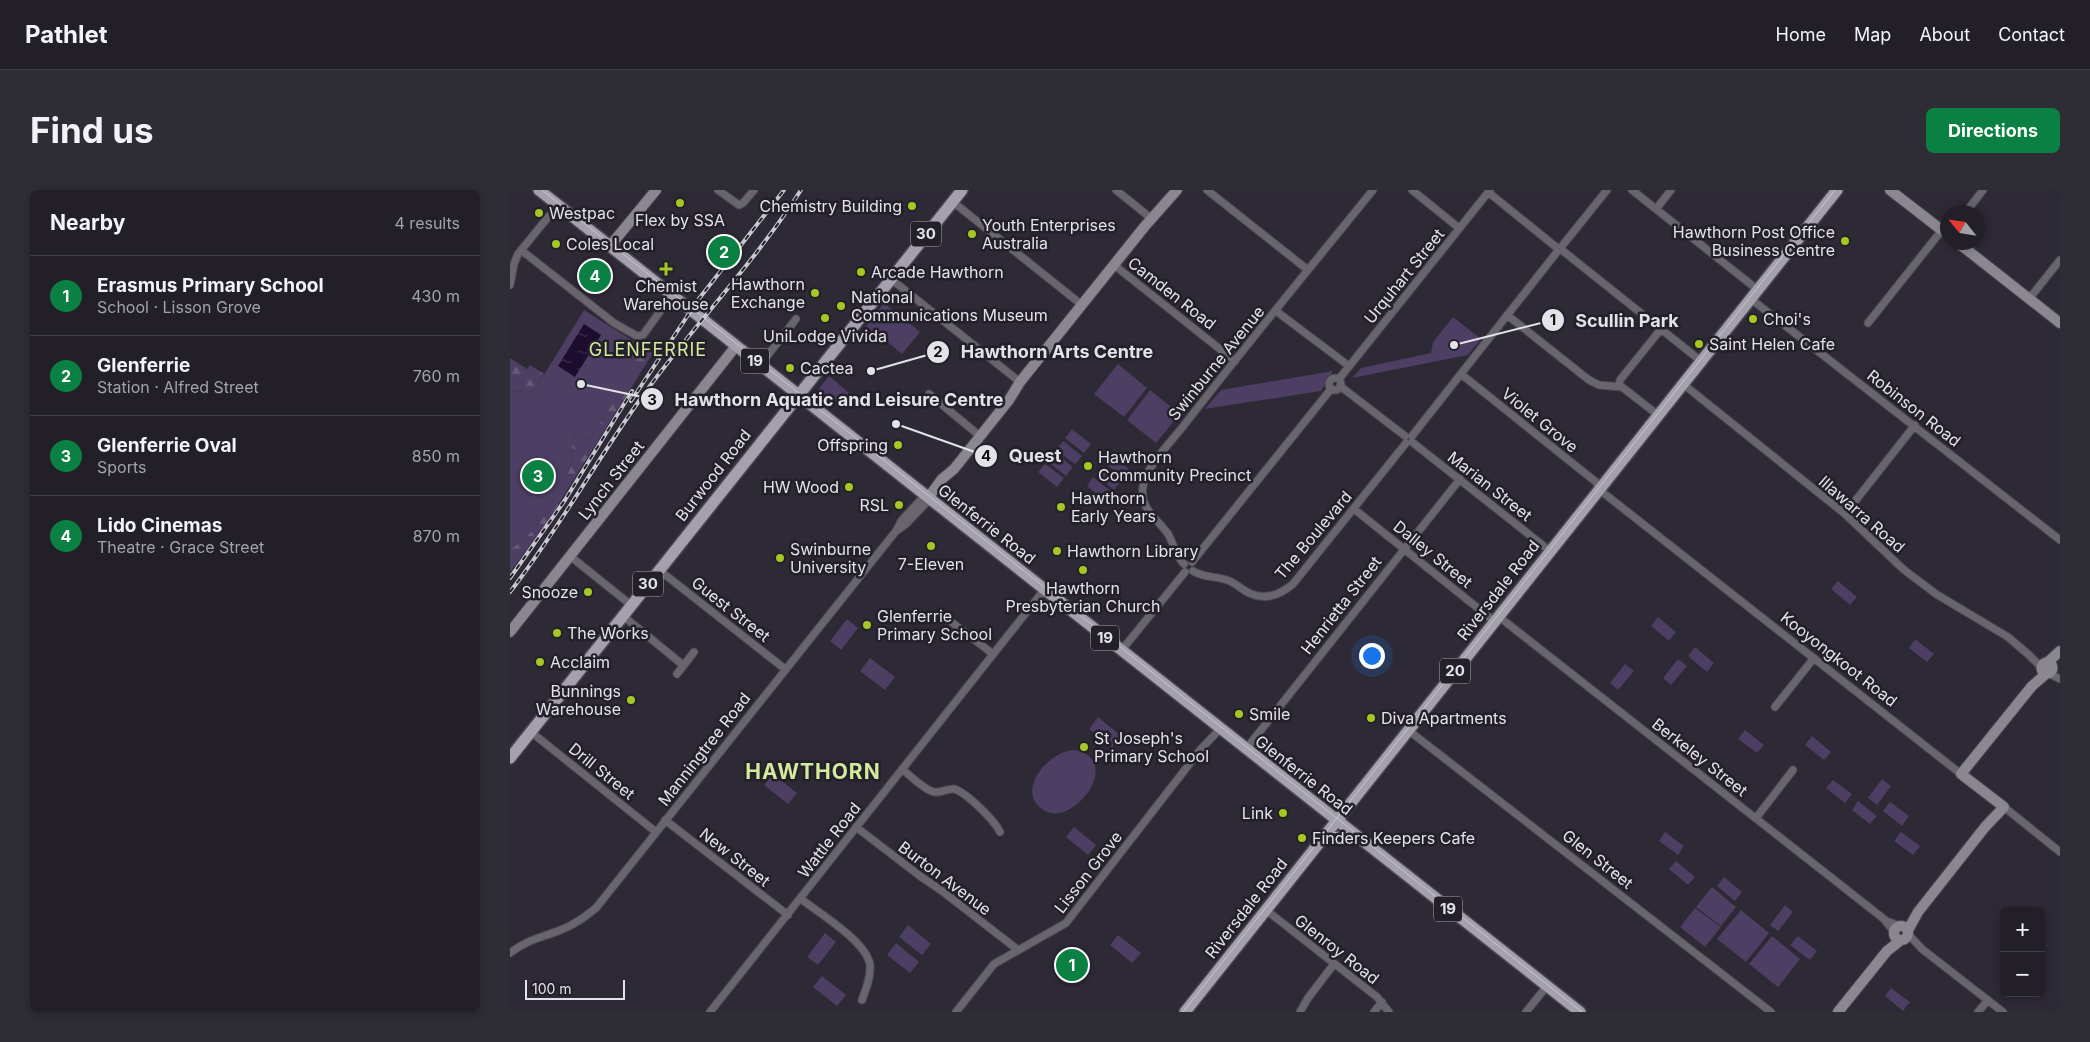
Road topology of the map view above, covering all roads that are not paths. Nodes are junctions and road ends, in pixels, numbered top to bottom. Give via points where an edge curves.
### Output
1 (656, 190) edge
2 (718, 190) edge
3 (754, 190) edge
4 (962, 190) edge
5 (1116, 190) edge
6 (1177, 190) edge
7 (1207, 190) edge
8 (1373, 190) edge
9 (1412, 190) edge
10 (1607, 190) edge
11 (1632, 190) edge
12 (1671, 190) edge
13 (1837, 190) edge
14 (1890, 190) edge
15 (1984, 190) edge
16 (1489, 191) edge
17 (547, 192) edge
18 (952, 202) junction
19 (558, 205) junction
20 (1972, 205) edge
21 (1656, 209) junction
22 (1152, 219) junction
23 (1459, 228) junction
24 (1940, 228) edge
25 (1940, 238) edge
26 (610, 246) junction
27 (1560, 249) junction
28 (521, 250) junction
29 (1968, 250) edge
30 (2060, 260) edge
31 (1114, 265) junction
32 (1308, 270) junction
33 (891, 279) junction
34 (510, 285) edge
35 (1758, 290) junction
36 (672, 296) junction
37 (1750, 299) junction
38 (2029, 299) junction
39 (1082, 305) junction
40 (1276, 311) junction
41 (1507, 315) junction
42 (796, 319) dead end
43 (1868, 323) dead end
44 (2060, 323) edge
45 (1660, 329) junction
46 (736, 346) junction
47 (1235, 361) junction
48 (1701, 361) junction
49 (760, 365) junction
50 (1349, 366) junction
51 (1461, 374) junction
52 (1020, 382) junction
53 (1339, 383) junction
54 (1683, 384) junction
55 (1619, 386) junction
56 (929, 394) dead end
57 (798, 395) junction
58 (1658, 415) junction
59 (1915, 425) junction
60 (980, 436) junction
61 (1409, 439) junction
62 (1460, 479) junction
63 (1600, 489) junction
64 (929, 498) junction
65 (1354, 509) junction
66 (1845, 514) junction
67 (2060, 540) edge
68 (1404, 549) junction
69 (1550, 551) junction
70 (570, 556) junction
71 (1192, 562) junction
72 (1184, 564) junction
73 (659, 570) junction
74 (1193, 571) junction
75 (1185, 572) junction
76 (1044, 590) junction
77 (631, 605) junction
78 (623, 616) junction
79 (945, 617) dead end
80 (1496, 619) junction
81 (510, 632) edge
82 (1121, 651) junction
83 (694, 652) dead end
84 (2060, 652) edge
85 (993, 654) junction
86 (1814, 658) junction
87 (684, 665) junction
88 (2047, 668) junction
89 (785, 669) junction
90 (676, 674) dead end
91 (2060, 678) edge
92 (1775, 707) dead end
93 (1218, 728) junction
94 (1408, 730) junction
95 (531, 732) junction
96 (1246, 749) junction
97 (510, 758) edge
98 (902, 769) junction
99 (1794, 770) dead end
100 (1962, 774) junction
101 (2002, 805) junction
102 (1756, 818) junction
103 (665, 820) junction
104 (1336, 821) junction
105 (856, 827) junction
106 (656, 832) junction
107 (1000, 832) dead end
108 (2060, 852) edge
109 (801, 899) junction
110 (1266, 910) junction
111 (788, 915) junction
112 (1901, 933) junction
113 (1018, 950) junction
114 (510, 953) edge
115 (1334, 964) junction
116 (1547, 986) junction
117 (862, 1000) dead end
118 (1988, 1000) junction
119 (1382, 1002) junction
120 (710, 1012) edge
121 (956, 1012) edge
122 (1185, 1012) edge
123 (1300, 1012) edge
124 (1374, 1012) edge
125 (1389, 1012) edge
126 (1526, 1012) edge
127 (1580, 1012) edge
128 (1770, 1012) edge
129 (1838, 1012) edge
130 (1978, 1012) edge
131 (2003, 1012) edge

1 - 26 street
2 - 3 street via 739,205
4 - 18 main road, Burwood Road / 30
5 - 22 street
6 - 22 street
7 - 32 street
8 - 32 street, Swinburne Avenue
9 - 23 street
10 - 27 street, The Boulevard
11 - 21 street
12 - 21 street
13 - 35 main road, Riversdale Road / 20
14 - 24 street
15 - 20 street
16 - 23 street, Urquhart Street
16 - 27 street
17 - 19 main road, Glenferrie Road / 19
18 - 33 main road, Burwood Road / 30
18 - 39 street
19 - 26 main road, Glenferrie Road / 19
19 - 28 street
21 - 35 street
22 - 31 street
23 - 50 street, Urquhart Street
25 - 43 street
26 - 36 main road, Glenferrie Road / 19
27 - 41 street, The Boulevard
27 - 45 street
28 - 34 street
28 - 36 street via 614,323 637,336 643,335
29 - 38 street
30 - 38 street
31 - 39 street
31 - 47 street, Camden Road
32 - 40 street, Swinburne Avenue
33 - 52 street
33 - 57 main road, Burwood Road / 30
35 - 37 main road, Riversdale Road / 20
36 - 46 main road, Glenferrie Road / 19
37 - 48 main road, Riversdale Road / 20
37 - 59 street, Robinson Road
38 - 44 street
39 - 52 street
40 - 47 street, Swinburne Avenue
40 - 50 street
41 - 51 street, The Boulevard
41 - 55 street via 1589,380 1599,385
42 - 49 street
45 - 48 street
45 - 55 street via 1620,380
46 - 49 main road, Glenferrie Road / 19
46 - 70 street, Lynch Street
47 - 72 street, Swinburne Avenue via 1153,465 1143,486 1145,506 1167,532
48 - 54 main road, Riversdale Road / 20
49 - 57 main road, Glenferrie Road / 19
50 - 53 street, Urquhart Street
51 - 61 street, The Boulevard
51 - 63 street, Violet Grove via 1596,482
52 - 60 street
53 - 61 street, Marian Street
53 - 71 street, Urquhart Street via 1333,378 1330,380 1331,388
54 - 58 main road, Riversdale Road / 20
54 - 66 street, Illawarra Road
55 - 58 street
56 - 60 street
57 - 64 main road, Glenferrie Road / 19
57 - 73 main road, Burwood Road / 30
58 - 63 main road, Riversdale Road / 20
59 - 66 street
59 - 67 street, Robinson Road
60 - 64 street
61 - 62 street, Marian Street
61 - 65 street, The Boulevard
62 - 68 street, Henrietta Street
62 - 69 street, Marian Street
63 - 69 main road, Riversdale Road / 20
63 - 86 street, Kooyongkoot Road
64 - 76 main road, Glenferrie Road / 19
64 - 89 street, Manningtree Road via 896,531
65 - 68 street, Dalley Street
65 - 74 street, The Boulevard via 1293,584 1278,594 1261,597 1229,580 1200,576
66 - 88 street, Illawarra Road via 1936,594 2008,637
68 - 80 street, Dalley Street
68 - 96 street, Henrietta Street
69 - 80 main road, Riversdale Road / 20
70 - 77 street
70 - 81 street, Lynch Street
71 - 72 street
71 - 74 street
72 - 75 street
73 - 77 main road, Burwood Road / 30
73 - 89 street, Guest Street
74 - 75 street
75 - 82 street
76 - 82 main road, Glenferrie Road / 19
76 - 85 street, Wattle Road
77 - 78 main road, Burwood Road / 30
78 - 87 street
78 - 95 main road, Burwood Road / 30
79 - 85 street
80 - 94 main road, Riversdale Road / 20
80 - 102 street, Berkeley Street
82 - 93 main road, Glenferrie Road / 19
83 - 87 street
84 - 88 street
85 - 98 street, Wattle Road
86 - 92 street
86 - 100 street, Kooyongkoot Road
87 - 90 street
88 - 91 street, Illawarra Road
88 - 100 street
89 - 103 street, Manningtree Road
93 - 96 main road, Glenferrie Road / 19
93 - 113 street, Lisson Grove via 1066,923
94 - 104 main road, Riversdale Road / 20
94 - 128 street, Glen Street
95 - 97 main road, Burwood Road / 30
95 - 106 street, Drill Street
96 - 104 main road, Glenferrie Road / 19
98 - 105 street, Wattle Road
98 - 107 street via 931,791 958,791 983,811
99 - 102 street
100 - 101 street, Kooyongkoot Road
101 - 108 street, Kooyongkoot Road
101 - 112 street
102 - 112 street, Berkeley Street
103 - 106 street, Manningtree Road
103 - 111 street, New Street
104 - 110 main road, Riversdale Road / 20
104 - 116 main road, Glenferrie Road / 19
105 - 109 street, Wattle Road
105 - 113 street, Burton Avenue
106 - 114 street, Manningtree Road via 596,908 562,930 542,935
109 - 111 street, Wattle Road
109 - 117 street via 863,950 870,967
110 - 115 street, Glenroy Road
110 - 122 main road, Riversdale Road / 20
111 - 120 street, Wattle Road
112 - 118 street, Berkeley Street
112 - 129 street
113 - 121 street, Lisson Grove via 994,964
115 - 119 street, Glenroy Road
115 - 123 street
116 - 126 street
116 - 127 main road, Glenferrie Road / 19
118 - 130 street
118 - 131 street, Berkeley Street
119 - 124 street
119 - 125 street, Glenroy Road

